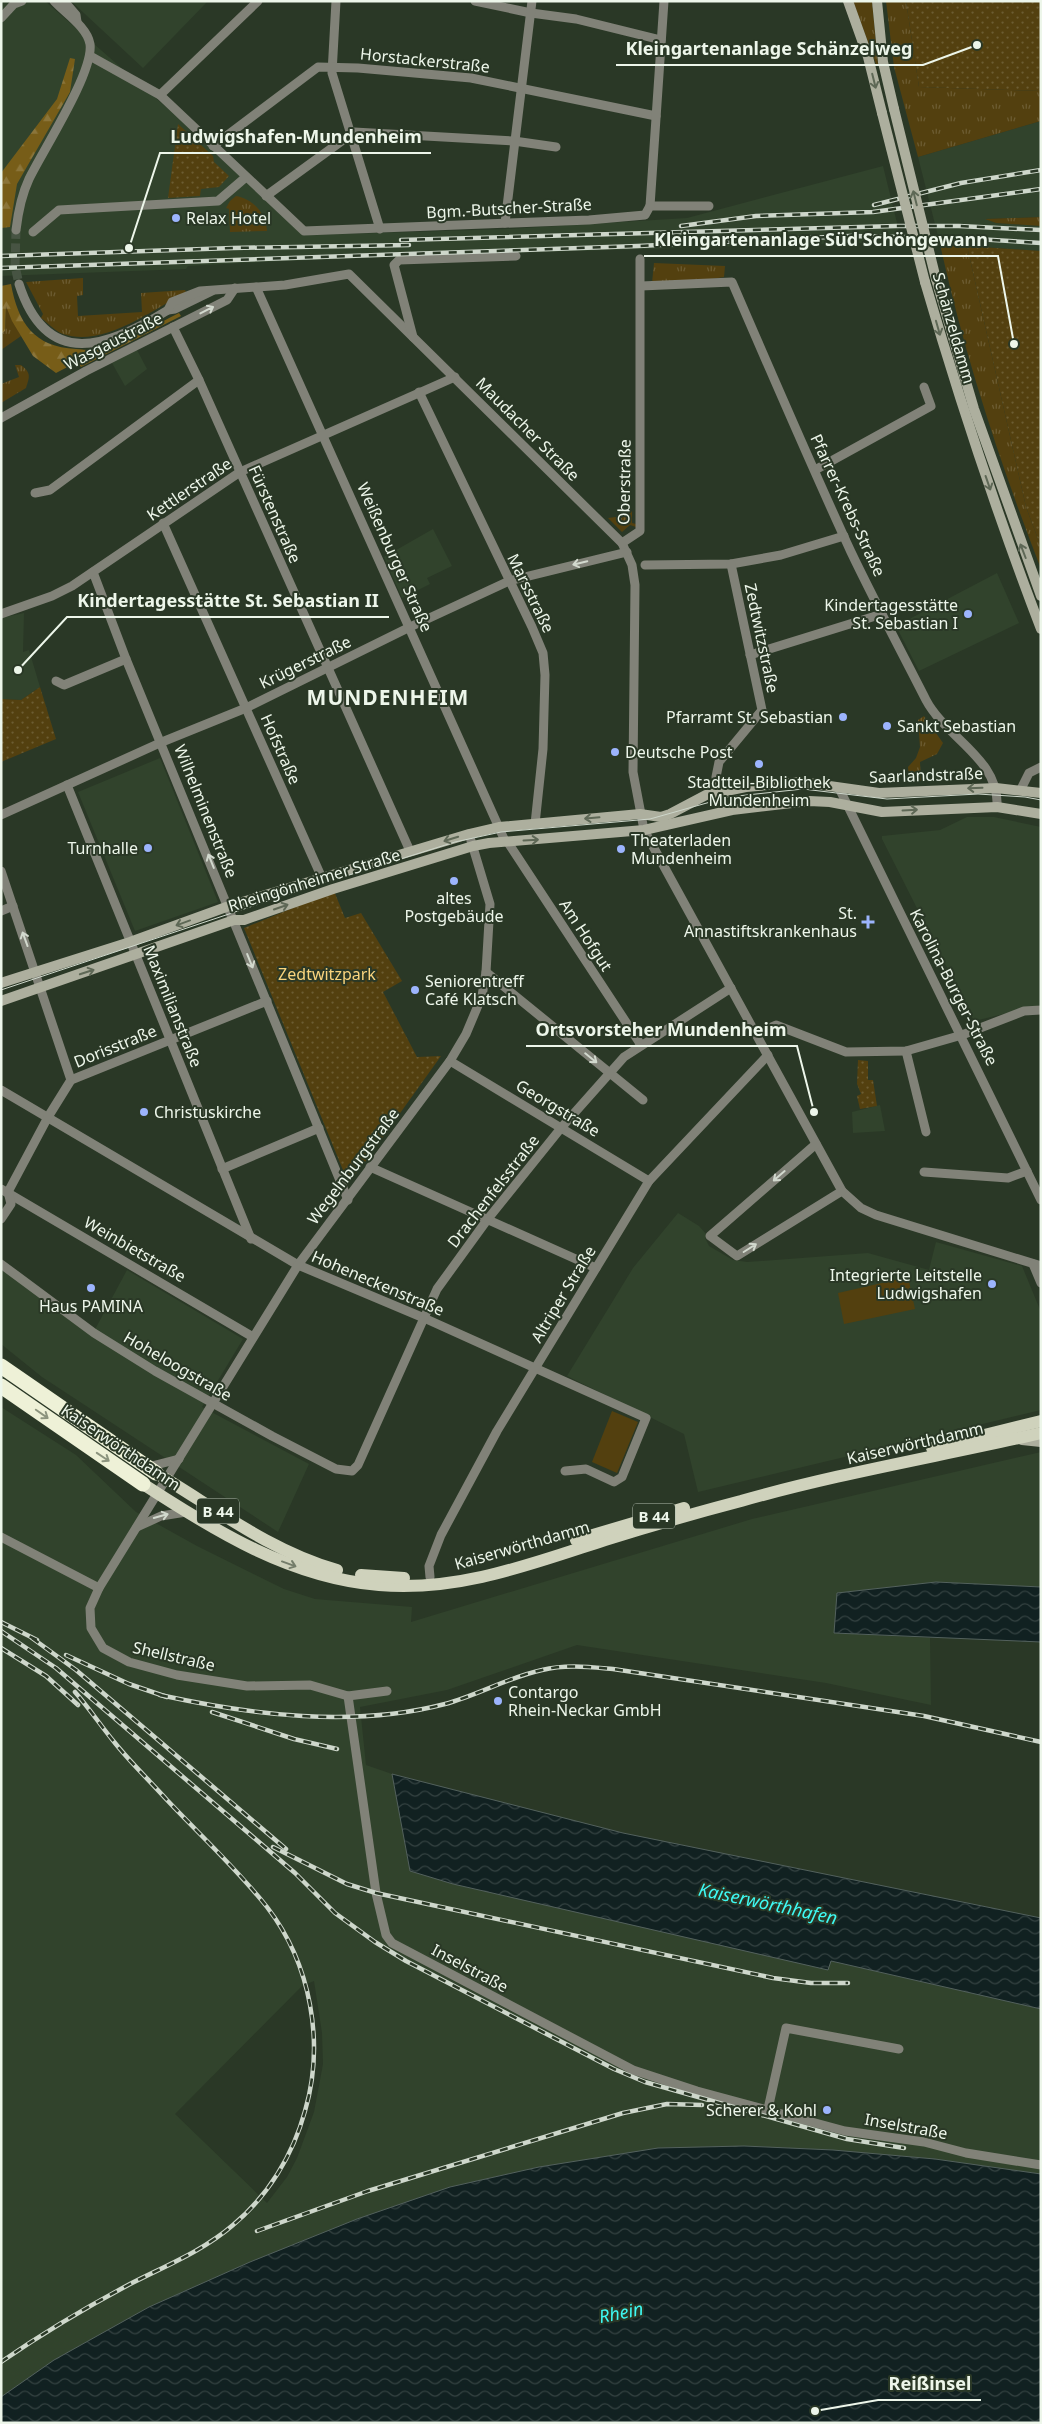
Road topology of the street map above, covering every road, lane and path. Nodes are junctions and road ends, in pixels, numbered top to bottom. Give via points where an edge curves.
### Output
1 (54, 1) edge
2 (258, 1) edge
3 (336, 1) edge
4 (474, 1) edge
5 (532, 1) edge
6 (664, 1) edge
7 (848, 1) edge
8 (876, 1) edge
9 (18, 2) edge
10 (65, 2) edge
11 (531, 13) junction
12 (1, 18) edge
13 (77, 22) junction
14 (661, 40) junction
15 (90, 56) junction
16 (331, 67) junction
17 (522, 88) junction
18 (160, 95) junction
19 (656, 116) junction
20 (350, 134) junction
21 (514, 141) junction
22 (214, 146) junction
23 (556, 147) dead end
24 (246, 177) junction
25 (266, 196) junction
26 (650, 206) junction
27 (709, 206) dead end
28 (505, 224) junction
29 (380, 229) junction
30 (16, 230) tunnel mouth
31 (33, 232) dead end
32 (516, 256) dead end
33 (640, 259) dead end
34 (19, 284) tunnel mouth
35 (641, 286) junction
36 (256, 287) junction
37 (235, 288) junction
38 (173, 327) junction
39 (413, 337) junction
40 (455, 377) junction
41 (199, 380) junction
42 (924, 387) dead end
43 (419, 392) junction
44 (1, 418) edge
45 (323, 435) junction
46 (815, 470) junction
47 (240, 472) junction
48 (35, 493) dead end
49 (163, 523) junction
50 (844, 536) junction
51 (622, 543) junction
52 (627, 552) junction
53 (731, 564) junction
54 (645, 565) dead end
55 (93, 572) junction
56 (509, 581) junction
57 (1041, 596) edge
58 (1, 614) edge
59 (882, 614) junction
60 (410, 627) junction
61 (1041, 629) edge
62 (750, 655) junction
63 (126, 659) junction
64 (327, 667) junction
65 (56, 681) dead end
66 (246, 708) junction
67 (162, 742) junction
68 (1041, 767) edge
69 (67, 785) junction
70 (839, 788) junction
71 (996, 788) junction
72 (1021, 789) junction
73 (719, 792) junction
74 (1041, 793) edge
75 (850, 806) junction
76 (997, 807) junction
77 (640, 814) junction
78 (1041, 814) edge
79 (1, 815) edge
80 (535, 824) junction
81 (499, 827) junction
82 (644, 830) junction
83 (469, 834) junction
84 (506, 841) junction
85 (473, 846) junction
86 (410, 852) junction
87 (1, 871) edge
88 (322, 878) junction
89 (13, 906) junction
90 (229, 906) junction
91 (1, 911) edge
92 (234, 920) junction
93 (130, 942) junction
94 (136, 956) junction
95 (37, 971) junction
96 (486, 972) junction
97 (1, 983) edge
98 (41, 987) junction
99 (731, 988) junction
100 (1, 1001) edge
101 (267, 1001) junction
102 (1041, 1010) edge
103 (756, 1034) junction
104 (962, 1035) junction
105 (171, 1040) junction
106 (641, 1045) junction
107 (906, 1050) junction
108 (768, 1055) junction
109 (450, 1061) junction
110 (610, 1073) junction
111 (72, 1080) junction
112 (1, 1090) edge
113 (643, 1100) dead end
114 (48, 1118) junction
115 (319, 1128) junction
116 (561, 1128) junction
117 (926, 1132) dead end
118 (816, 1144) junction
119 (370, 1167) junction
120 (222, 1169) junction
121 (1027, 1171) junction
122 (924, 1172) dead end
123 (650, 1181) junction
124 (1038, 1186) edge
125 (4, 1190) edge
126 (842, 1191) junction
127 (348, 1200) junction
128 (1041, 1200) edge
129 (1, 1219) edge
130 (487, 1220) junction
131 (251, 1239) junction
132 (1, 1264) edge
133 (298, 1265) junction
134 (1037, 1265) edge
135 (596, 1268) junction
136 (1041, 1283) edge
137 (424, 1318) junction
138 (253, 1337) junction
139 (1, 1355) edge
140 (1, 1366) edge
141 (536, 1369) junction
142 (1, 1386) edge
143 (1, 1391) edge
144 (20, 1399) junction
145 (212, 1404) junction
146 (61, 1408) junction
147 (1041, 1421) edge
148 (1041, 1434) edge
149 (1013, 1440) junction
150 (1041, 1442) edge
151 (179, 1459) junction
152 (352, 1471) joint
153 (565, 1471) dead end
154 (157, 1473) junction
155 (143, 1484) joint
156 (157, 1493) junction
157 (186, 1512) junction
158 (137, 1527) junction
159 (1, 1537) edge
160 (430, 1577) junction
161 (98, 1588) junction
162 (388, 1691) dead end
163 (348, 1696) junction
164 (899, 2049) dead end
165 (768, 2110) junction
166 (1041, 2165) edge

1 - 13 street via 71,20
2 - 18 street
3 - 16 street
4 - 11 street
5 - 11 street
6 - 14 street
7 -> 61 street, Schänzeldamm, bridge via 868,57 925,282 964,413
57 -> 8 street, Schänzeldamm, bridge via 974,408 936,279 883,62
9 - 12 street
10 - 13 street via 76,15
11 - 14 street via 576,19
11 - 17 street
13 - 15 street via 86,32
14 - 19 street
15 - 18 street
15 - 30 street via 28,180
16 - 17 street, Horstackerstraße via 471,78
16 - 20 street
16 - 22 street, Horstackerstraße via 318,67
17 - 19 street, Horstackerstraße
17 - 21 street
18 - 22 street
19 - 26 street
20 - 21 street
20 - 25 street
20 - 29 street
21 - 23 street
21 - 28 street
22 - 24 street
24 - 25 street
24 - 31 street via 218,201 59,210
25 - 29 street, Bgm.-Butscher-Straße via 304,231
26 - 27 street, Bgm.-Butscher-Straße
26 - 28 street, Bgm.-Butscher-Straße via 645,215
28 - 29 street, Bgm.-Butscher-Straße
32 - 39 street via 399,260 394,265
33 - 35 street, Oberstraße
34 - 37 street, Maudacher Straße via 26,305 44,330 63,341 90,343 114,338 212,291
35 - 46 street, Pfarrer-Krebs-Straße via 732,282
35 - 51 street, Oberstraße via 640,531
36 - 37 street, Maudacher Straße
36 - 39 street, Maudacher Straße via 349,274
36 - 45 street, Weißenburger Straße
38 -> 37 street, Wasgaustraße via 227,300
38 - 41 street, Fürstenstraße
38 - 44 street, Wasgaustraße
39 - 40 street, Maudacher Straße
40 - 43 street, Kettlerstraße
40 - 51 street, Maudacher Straße
41 - 47 street, Fürstenstraße
41 - 48 street via 50,490
42 - 46 street via 931,406
43 - 45 street, Kettlerstraße
43 - 56 street, Marsstraße
45 - 47 street, Kettlerstraße
45 - 60 street, Weißenburger Straße
46 - 50 street, Pfarrer-Krebs-Straße
47 - 49 street, Kettlerstraße
47 - 64 street, Fürstenstraße
49 - 55 street, Kettlerstraße
49 - 66 street, Hofstraße
50 - 53 street via 781,555
50 - 59 street, Pfarrer-Krebs-Straße
51 - 52 street, Oberstraße
52 -> 56 street, Krügerstraße
52 - 77 street, Oberstraße via 635,585 633,772
53 - 54 street
53 - 62 street, Zedtwitzstraße
55 - 58 street, Kettlerstraße via 52,596
55 - 63 street, Wilhelminenstraße
56 - 60 street, Krügerstraße
56 - 80 street, Marsstraße via 532,627 544,665 543,749
59 - 62 street
59 - 71 street, Pfarrer-Krebs-Straße via 934,715 984,765
60 - 64 street, Krügerstraße
60 - 81 street, Weißenburger Straße
62 - 73 street, Zedtwitzstraße via 762,710 719,762 716,777
63 - 65 street via 64,685
63 - 67 street, Wilhelminenstraße
64 - 66 street, Krügerstraße
64 - 86 street, Fürstenstraße
66 - 67 street, Krügerstraße
66 - 88 street, Hofstraße
67 - 69 street, Krügerstraße
90 -> 67 street, Wilhelminenstraße
68 - 72 street via 1029,774
69 - 79 street, Krügerstraße
69 - 93 street, Maximilianstraße
71 -> 70 street, Saarlandstraße via 879,793
70 - 73 street, Saarlandstraße via 801,782
70 - 75 street, Karolina-Burger-Straße
71 - 72 street, Saarlandstraße
71 - 76 street, Pfarrer-Krebs-Straße
72 - 74 street, Saarlandstraße
73 - 77 street, Saarlandstraße via 702,796 666,816 656,818
75 -> 76 street, Saarlandstraße via 882,812
75 - 82 street, Saarlandstraße via 818,801 764,805
75 - 104 street, Karolina-Burger-Straße
76 - 78 street, Saarlandstraße
77 -> 80 street, Rheingönheimer Straße
77 - 82 street, Oberstraße
80 - 81 street, Rheingönheimer Straße
81 - 83 street, Rheingönheimer Straße
81 - 84 street, Weißenburger Straße
84 -> 82 street, Rheingönheimer Straße
82 - 99 street, Oberstraße
83 - 85 street, Wegelnburgstraße
83 -> 86 street, Rheingönheimer Straße
84 - 85 street, Rheingönheimer Straße
84 - 106 street, Am Hofgut
92 -> 85 street, Rheingönheimer Straße via 244,920
85 - 96 street, Wegelnburgstraße via 490,904
86 - 88 street, Rheingönheimer Straße
87 - 89 street
88 - 90 street, Rheingönheimer Straße
89 - 91 street
95 -> 89 street
90 - 92 street, Wilhelminenstraße
90 -> 93 street, Rheingönheimer Straße
92 - 94 street, Rheingönheimer Straße
92 -> 101 street, Wilhelminenstraße
93 - 94 street, Maximilianstraße
93 - 95 street, Rheingönheimer Straße
98 -> 94 street, Rheingönheimer Straße
94 - 105 street, Maximilianstraße
95 - 97 street, Rheingönheimer Straße
95 - 98 street
96 - 109 street, Wegelnburgstraße via 482,996
96 -> 110 street
98 - 100 street, Rheingönheimer Straße
98 - 111 street
99 - 103 street, Oberstraße
99 - 106 street, Drachenfelsstraße
101 - 105 street, Dorisstraße
101 - 115 street, Wilhelminenstraße
102 - 104 street via 1024,1011
103 - 107 street via 776,1025 846,1052
103 - 108 street, Oberstraße
104 - 107 street
104 - 121 street, Karolina-Burger-Straße
105 - 111 street, Dorisstraße
105 - 120 street, Maximilianstraße
106 - 110 street, Drachenfelsstraße
107 - 117 street
108 - 118 street, Oberstraße
108 - 123 street, Altriper Straße
109 - 116 street, Georgstraße
109 - 119 street, Wegelnburgstraße
110 - 113 street
110 - 116 street, Drachenfelsstraße
111 - 114 street, Dorisstraße
112 - 114 street, Hoheneckenstraße
114 - 125 street, Dorisstraße
114 - 131 street, Hoheneckenstraße
115 - 120 street
115 - 127 street, Wilhelminenstraße
116 - 123 street, Georgstraße
116 - 130 street, Drachenfelsstraße
118 - 126 street, Oberstraße
118 -> 126 street via 710,1236 737,1256
119 - 127 street, Wegelnburgstraße
119 - 130 street
120 - 131 street, Maximilianstraße
121 - 122 street via 1008,1178
121 - 124 street, Karolina-Burger-Straße
123 - 135 street, Altriper Straße
124 - 128 street, Karolina-Burger-Straße
125 - 129 street, Dorisstraße via 11,1204
125 - 138 street, Weinbietstraße
126 - 134 street, Oberstraße via 876,1216
127 - 133 street, Wegelnburgstraße
130 - 135 street
130 - 137 street, Drachenfelsstraße via 437,1289
131 - 133 street, Hoheneckenstraße
132 - 145 street, Hoheloogstraße via 94,1333
133 - 137 street, Hoheneckenstraße
133 - 138 street, Wegelnburgstraße
134 - 136 street
135 - 141 street, Altriper Straße
137 - 141 street, Hoheneckenstraße
137 - 152 street, Drachenfelsstraße via 358,1465
138 - 145 street, Wegelnburgstraße
139 - 146 highway
140 - 146 highway, B 44
141 - 153 street, Hoheneckenstraße via 646,1418 622,1477 614,1482 586,1469
141 - 160 street, Altriper Straße via 497,1431 441,1535 429,1566
142 - 144 highway, B 44
143 - 144 highway
144 -> 155 highway, Kaiserwörthdamm / B 44
145 - 151 street, Wegelnburgstraße
145 - 152 street, Hoheloogstraße via 336,1469
146 - 154 highway, Kaiserwörthdamm / B 44
147 - 160 main road, Kaiserwörthdamm / B 44 via 742,1492 625,1524 490,1567
148 - 149 main road, Kaiserwörthdamm / B 44
149 - 150 street
157 -> 149 main road, Kaiserwörthdamm / B 44 via 258,1552 291,1566 378,1585 418,1587 483,1577 745,1500
151 - 154 street
151 - 154 street, Wegelnburgstraße
154 - 156 street, Wegelnburgstraße
154 - 160 main road, Kaiserwörthdamm / B 44 via 270,1543 321,1566 376,1576
155 - 156 main road, Kaiserwörthdamm / B 44
156 - 157 main road, Kaiserwörthdamm / B 44
156 - 158 street, Shellstraße
158 -> 157 street via 161,1516
158 - 161 street, Shellstraße
159 - 161 street
161 - 163 street, Shellstraße via 90,1608 91,1628 103,1648 122,1660 206,1680 247,1686 310,1686
162 - 163 street, Shellstraße
163 - 165 street, Inselstraße via 376,1893 386,1935 392,1943 633,2070 697,2092
164 - 165 street via 786,2028
165 - 166 street, Inselstraße via 845,2131 924,2142

